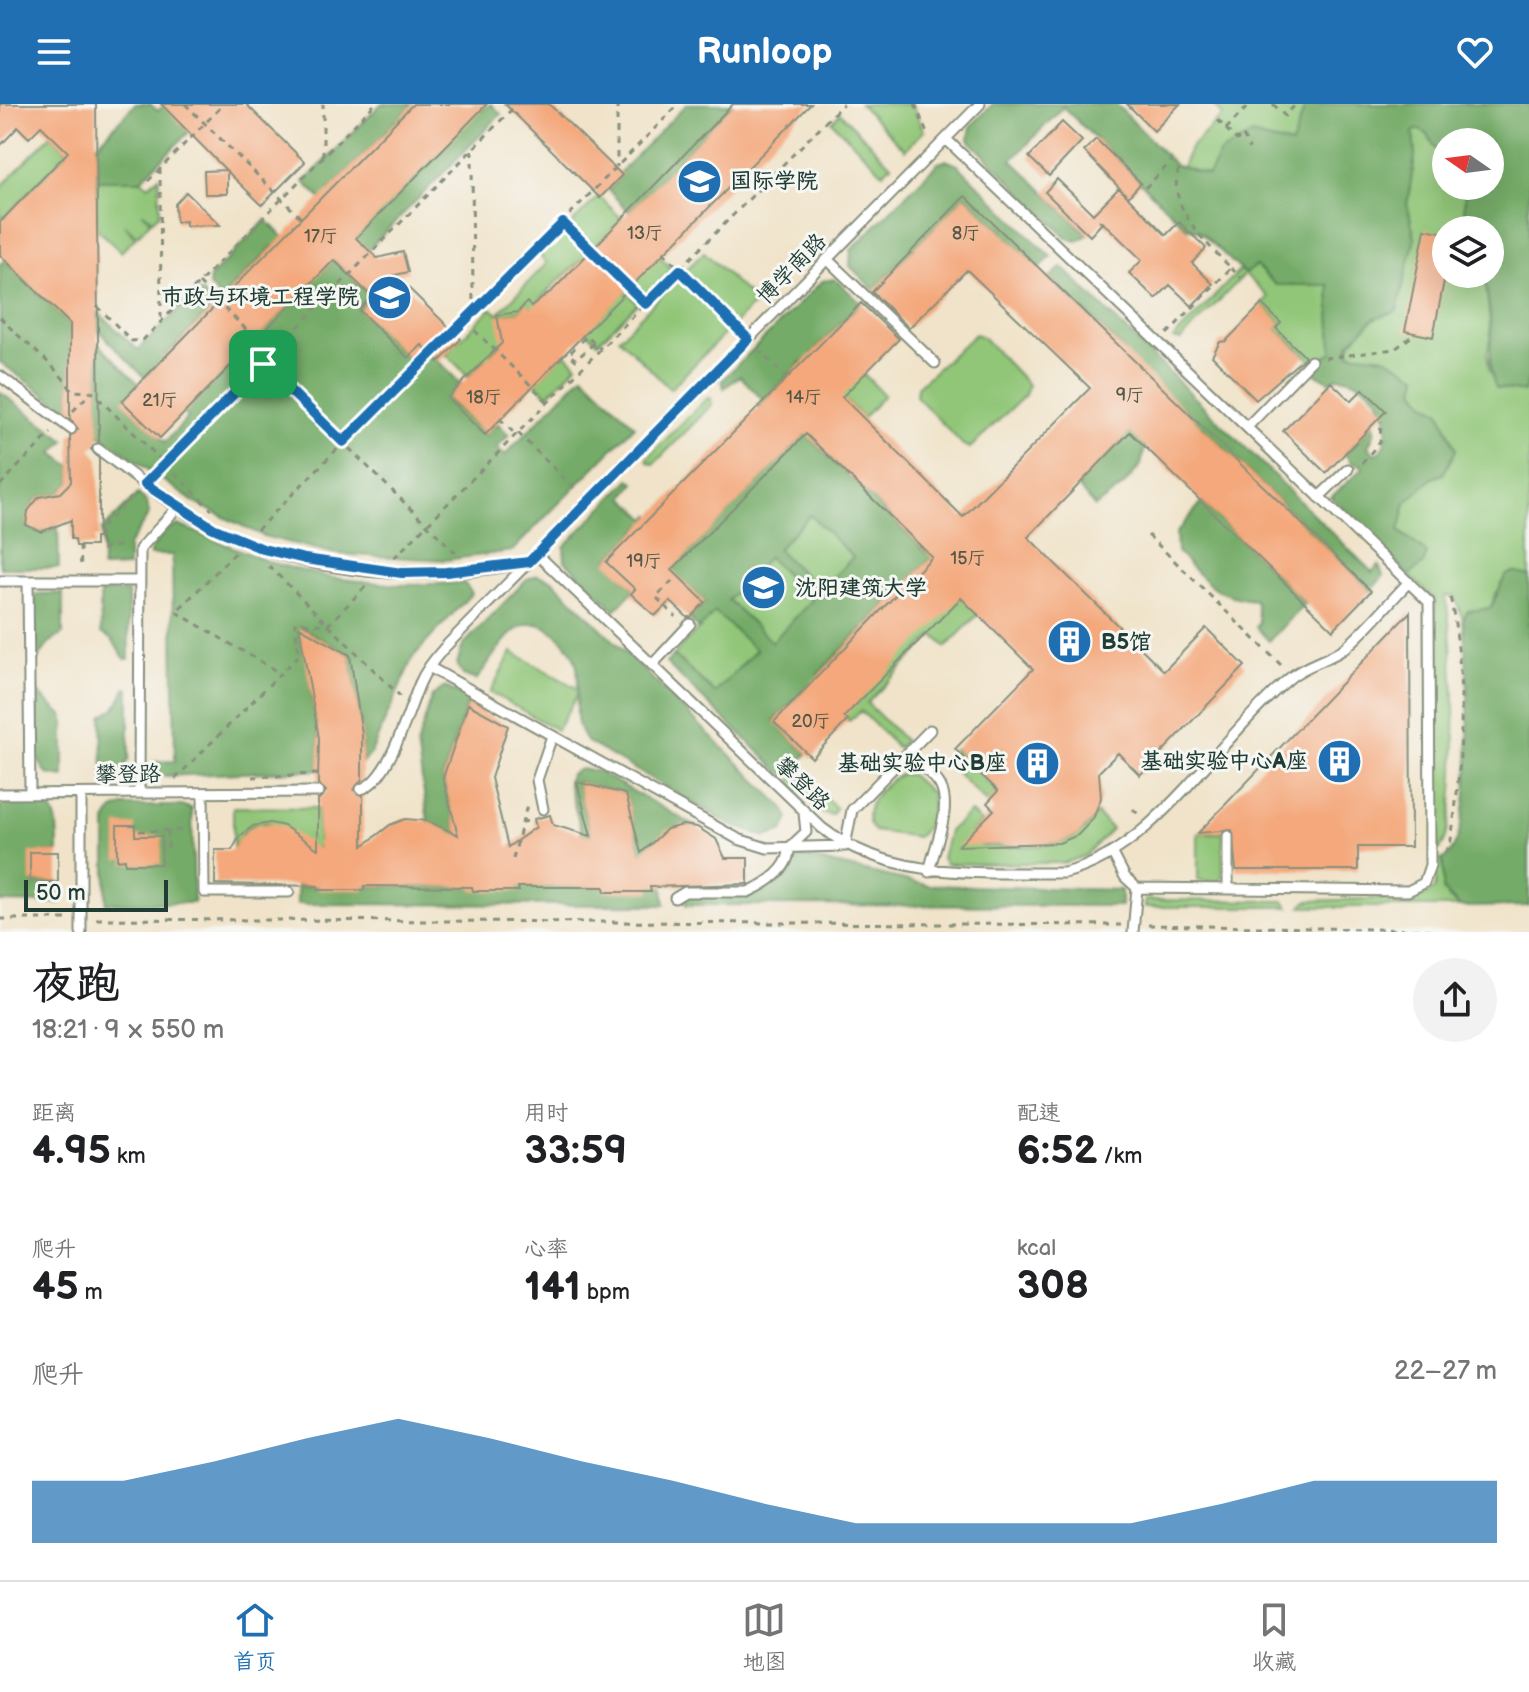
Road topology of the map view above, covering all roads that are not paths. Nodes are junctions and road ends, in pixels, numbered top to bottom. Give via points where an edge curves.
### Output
1 (980, 104) edge
2 (946, 139) junction
3 (827, 259) junction
4 (1179, 345) dead end
5 (1171, 354) junction
6 (1195, 361) dead end
7 (1311, 361) road end
8 (935, 363) dead end
9 (1187, 370) junction
10 (0, 376) edge
11 (1247, 427) junction
12 (71, 429) dead end
13 (98, 449) dead end
14 (1348, 469) road end
15 (1319, 497) junction
16 (177, 508) junction
17 (533, 558) junction
18 (0, 581) edge
19 (28, 581) junction
20 (139, 581) junction
21 (1409, 582) junction
22 (689, 626) road end
23 (652, 665) junction
24 (429, 667) junction
25 (930, 730) dead end
26 (552, 736) junction
27 (907, 754) junction
28 (361, 789) dead end
29 (319, 792) dead end
30 (139, 793) junction
31 (203, 793) junction
32 (0, 794) edge
33 (30, 794) junction
34 (81, 794) junction
35 (543, 809) dead end
36 (803, 810) junction
37 (1228, 836) dead end
38 (845, 846) junction
39 (789, 848) junction
40 (1113, 854) junction
41 (929, 872) junction
42 (1137, 888) junction
43 (1228, 889) junction
44 (289, 892) dead end
45 (675, 898) dead end
46 (1133, 928) edge
47 (81, 932) edge

1 - 2 lane, 博学南路
2 - 3 lane, 博学南路
2 - 5 lane
3 - 8 lane
3 - 17 lane, 博学南路
4 - 5 lane
5 - 9 lane
6 - 9 lane
7 - 11 lane
9 - 11 lane
10 - 12 lane
11 - 15 lane
13 - 16 lane
14 - 15 lane
15 - 21 lane
16 - 17 lane via 245,542 305,559 382,571 473,570
16 - 20 lane via 140,549
17 - 23 lane, 攀登路
17 - 24 lane
18 - 19 lane
19 - 20 lane
19 - 33 lane
20 - 30 lane
21 - 40 lane, 攀登路 via 1344,648 1292,676
21 - 43 lane via 1429,602 1429,875 1408,891
22 - 23 lane
23 - 36 lane, 攀登路
24 - 26 lane
24 - 28 lane via 384,770
25 - 27 lane
26 - 35 lane via 537,780
26 - 39 lane via 738,839
27 - 38 lane via 852,810
27 - 41 lane via 935,778 943,793 943,821
29 - 31 lane, 攀登路
30 - 31 lane, 攀登路
30 - 34 lane, 攀登路
31 - 44 lane via 204,892
32 - 33 lane, 攀登路
33 - 34 lane, 攀登路
34 - 47 lane
36 - 38 lane, 攀登路
36 - 39 lane via 806,832
37 - 43 lane
38 - 39 lane
38 - 41 lane, 攀登路
39 - 45 lane via 784,867 748,892 685,892
40 - 41 lane, 攀登路 via 1064,873
40 - 42 lane
42 - 43 lane
42 - 46 lane

